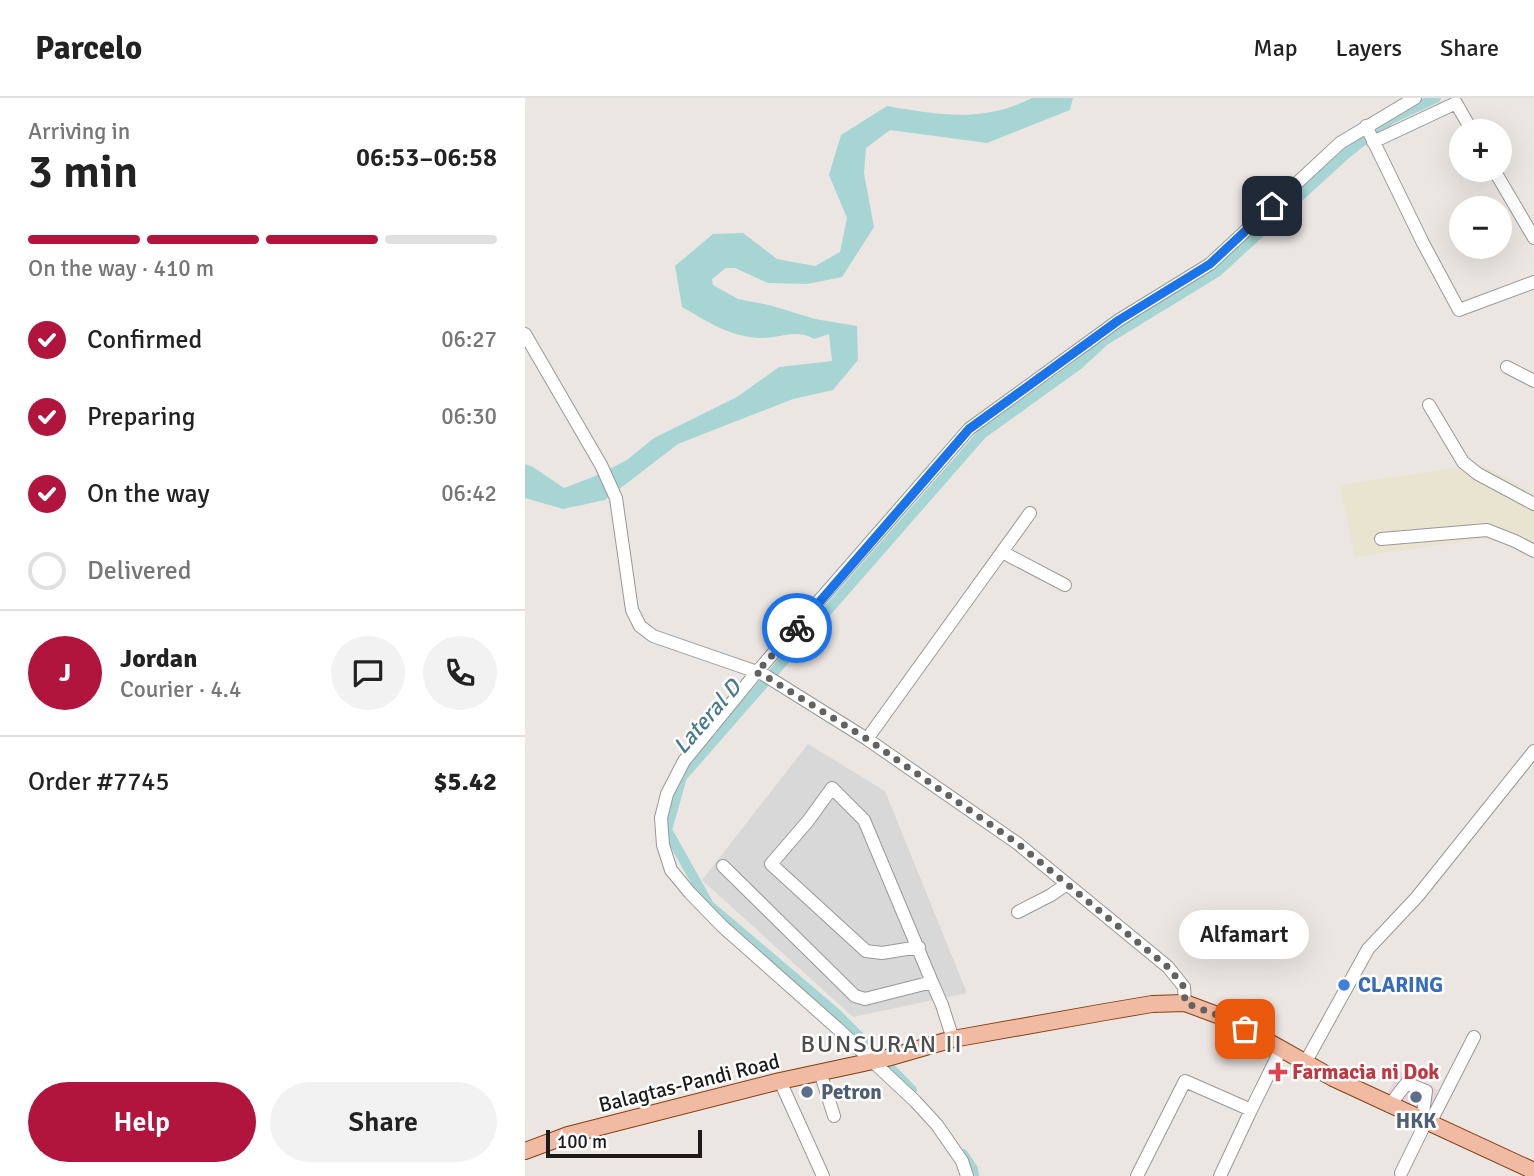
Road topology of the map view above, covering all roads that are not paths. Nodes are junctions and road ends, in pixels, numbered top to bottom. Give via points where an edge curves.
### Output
1 (1415, 98) edge
2 (1465, 119) edge
3 (1366, 126) junction
4 (1373, 142) junction
5 (1501, 182) edge
6 (1534, 238) edge
7 (1534, 282) edge
8 (525, 334) edge
9 (1507, 367) dead end
10 (1534, 381) edge
11 (1429, 405) dead end
12 (1534, 505) edge
13 (1030, 513) dead end
14 (1381, 539) dead end
15 (1534, 551) edge
16 (1002, 552) junction
17 (1065, 584) dead end
18 (764, 676) junction
19 (867, 739) junction
20 (1531, 759) edge
21 (723, 866) dead end
22 (1067, 884) junction
23 (1018, 912) dead end
24 (919, 947) junction
25 (932, 982) junction
26 (1185, 1003) junction
27 (1474, 1037) dead end
28 (953, 1039) junction
29 (1281, 1049) junction
30 (879, 1059) junction
31 (1305, 1063) junction
32 (821, 1072) junction
33 (780, 1081) junction
34 (1389, 1106) junction
35 (1251, 1110) junction
36 (834, 1116) dead end
37 (1426, 1122) junction
38 (525, 1151) edge
39 (1534, 1171) edge
40 (1401, 1173) dead end
41 (823, 1176) edge
42 (967, 1176) edge
43 (1137, 1176) edge
44 (1220, 1176) edge

1 - 3 street
2 - 4 street via 1456,103
3 - 4 street
3 - 18 street via 1339,143 1210,264 1119,320 969,429
4 - 7 street via 1459,310
5 - 6 street
8 - 18 street via 616,498 632,610 640,626 653,636
9 - 10 street
11 - 12 street via 1463,462
13 - 16 street
14 - 15 street via 1487,530
16 - 17 street
16 - 19 street
18 - 19 street
18 - 30 street via 684,761 661,818 663,845 671,870 722,926
19 - 22 street via 1017,843
20 - 31 street via 1368,949
21 - 25 street via 855,996 865,999
22 - 23 street
22 - 26 street via 1168,967 1184,987
24 - 24 street via 864,820 832,788 771,864 866,951
24 - 25 street
25 - 28 street
26 - 28 main road, Balagtas-Pandi Road via 1117,1010
26 - 29 main road, Balagtas-Pandi Road via 1228,1019
27 - 37 street
28 - 30 main road, Balagtas-Pandi Road
29 - 31 main road, Balagtas-Pandi Road
29 - 35 street
30 - 32 main road, Balagtas-Pandi Road
30 - 42 street via 937,1125
31 - 34 main road, Balagtas-Pandi Road
32 - 33 main road, Balagtas-Pandi Road
32 - 36 street
33 - 38 main road, Balagtas-Pandi Road via 568,1135
33 - 41 street
34 - 37 main road, Balagtas-Pandi Road
34 - 37 street via 1406,1084 1423,1088
35 - 43 street via 1185,1081
35 - 44 street
37 - 39 main road, Balagtas-Pandi Road
37 - 40 street

